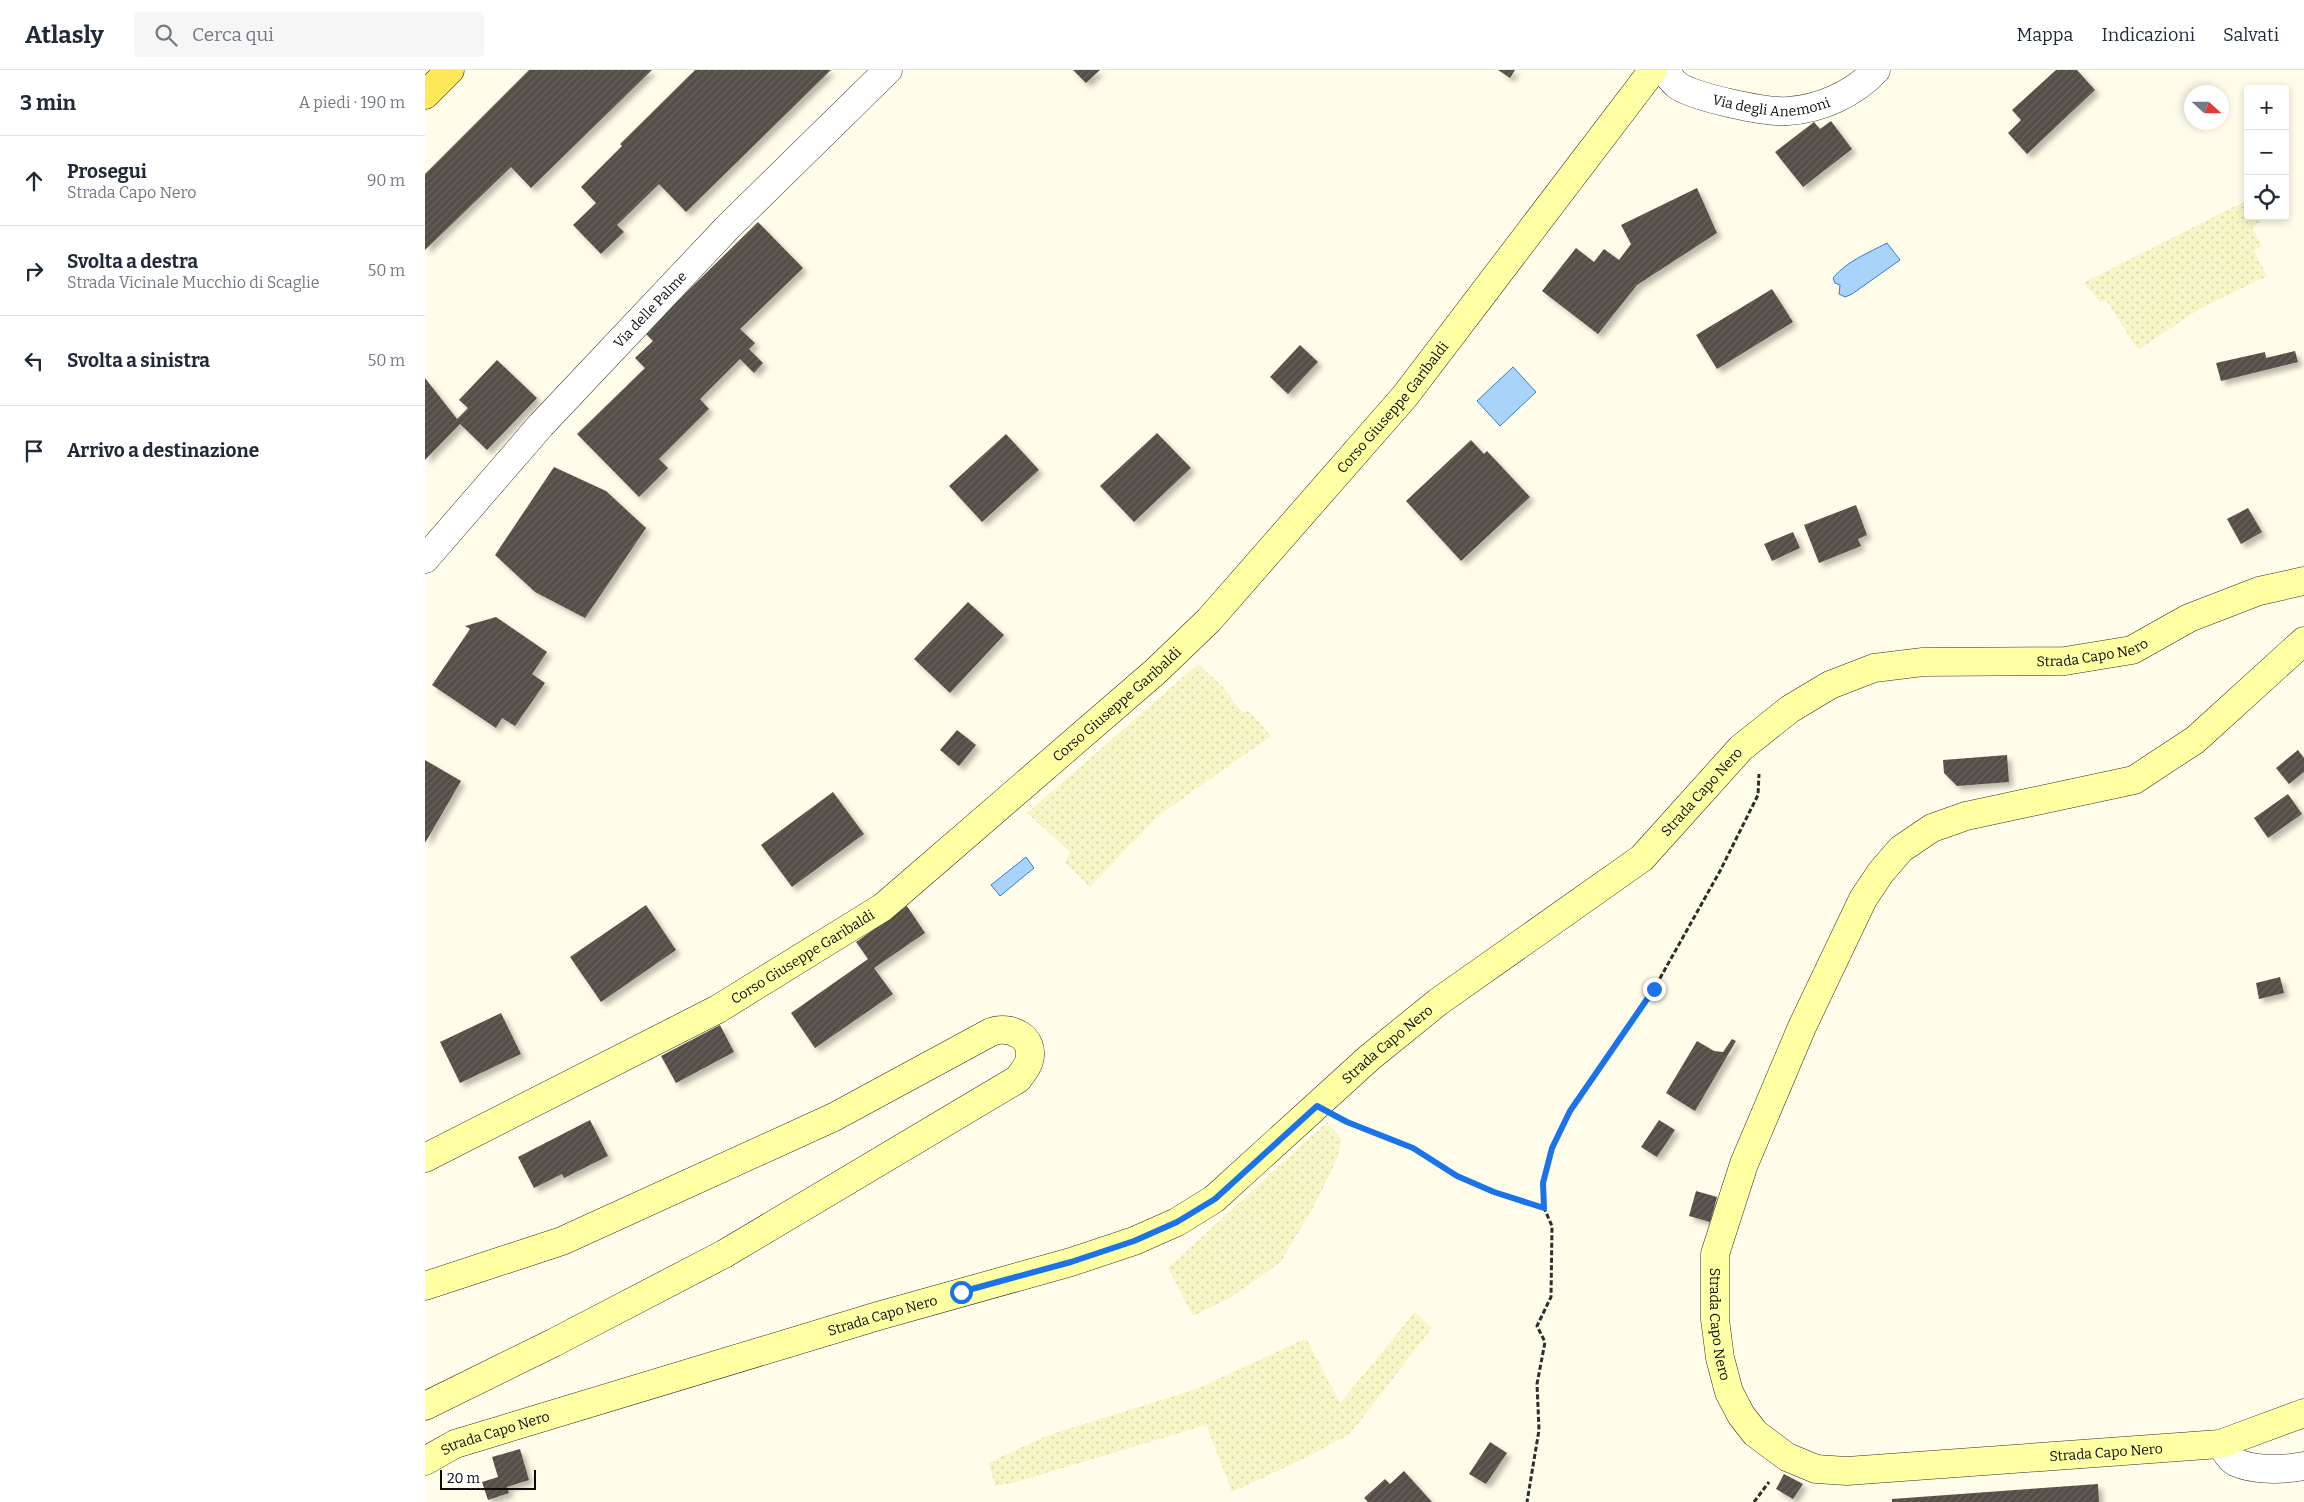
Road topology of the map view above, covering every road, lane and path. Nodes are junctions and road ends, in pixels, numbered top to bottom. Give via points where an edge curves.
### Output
1 (450, 70) edge
2 (887, 70) edge
3 (1653, 70) edge
4 (1664, 70) edge
5 (1876, 70) edge
6 (425, 95) edge
7 (425, 559) edge
8 (2304, 581) edge
9 (2304, 641) edge
10 (1751, 740) junction
11 (1317, 1106) junction
12 (425, 1158) edge
13 (1544, 1208) junction
14 (425, 1286) edge
15 (425, 1406) edge
16 (2304, 1413) edge
17 (2220, 1444) junction
18 (425, 1461) edge
19 (2304, 1466) edge
20 (1527, 1502) edge

1 - 6 main road
2 - 7 street, Via delle Palme via 700,256 541,425
3 - 12 main road, Corso Giuseppe Garibaldi via 1405,396 1209,620 1156,671 883,907 718,1009
4 - 5 street, Via degli Anemoni via 1677,85 1728,104 1787,111 1829,102 1865,82
8 - 10 main road, Strada Capo Nero via 2259,591 2189,618 2132,650 2065,661 1923,662 1875,668 1829,685 1790,709
9 - 17 main road, Strada Capo Nero via 2195,740 2135,780 1966,816 1932,828 1901,849 1863,899 1802,1027 1744,1164 1715,1254 1715,1319 1729,1392 1755,1433 1787,1457 1816,1469 1847,1471
10 - 11 main road, Strada Capo Nero via 1642,858 1438,1002 1369,1058
10 - 13 path via 1760,768 1757,795 1720,871 1654,989 1570,1111 1552,1148 1543,1183
11 - 13 path via 1347,1122 1413,1148 1457,1176
11 - 18 main road, Strada Capo Nero via 1215,1199 1177,1222 1134,1241 464,1442
13 - 20 path via 1552,1226 1551,1297 1537,1326 1545,1342 1537,1384 1539,1430
14 - 15 main road via 562,1242 834,1117 991,1032 1008,1029 1017,1032 1028,1046 1028,1064 1019,1079 724,1254
16 - 17 main road, Strada Capo Nero
17 - 19 street via 2233,1461 2252,1467 2285,1469

